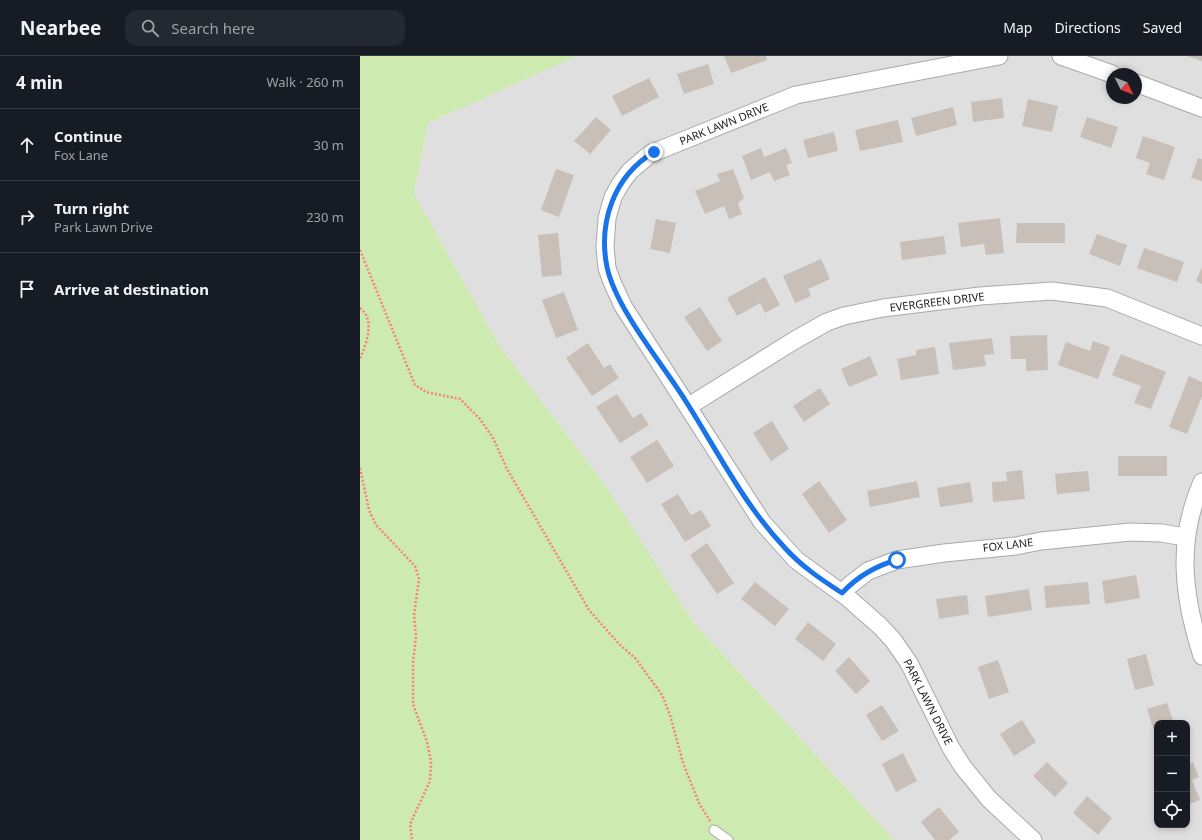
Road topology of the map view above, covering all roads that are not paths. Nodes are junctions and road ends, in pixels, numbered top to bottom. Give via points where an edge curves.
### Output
1 (999, 56) edge
2 (1061, 56) edge
3 (1106, 72) edge
4 (1142, 85) edge
5 (1202, 108) edge
6 (1202, 336) edge
7 (689, 406) junction
8 (1202, 482) edge
9 (1185, 537) junction
10 (842, 593) junction
11 (1202, 656) edge
12 (714, 830) road end
13 (728, 840) edge
14 (1033, 840) edge

1 - 7 street, PARK LAWN DRIVE via 796,95 654,152 630,171 613,197 607,218 605,247 610,276 630,317
2 - 3 street
4 - 5 street
6 - 7 street, EVERGREEN DRIVE via 1107,298 1052,291 980,296 883,308 827,322
7 - 10 street, PARK LAWN DRIVE via 767,528 796,560
8 - 9 street
9 - 10 street, FOX LANE via 1142,532 1122,533 911,558 889,562 875,568
9 - 11 street via 1188,606
10 - 14 street, PARK LAWN DRIVE via 880,626 897,646 917,677 951,748 963,767 989,799
12 - 13 lane

